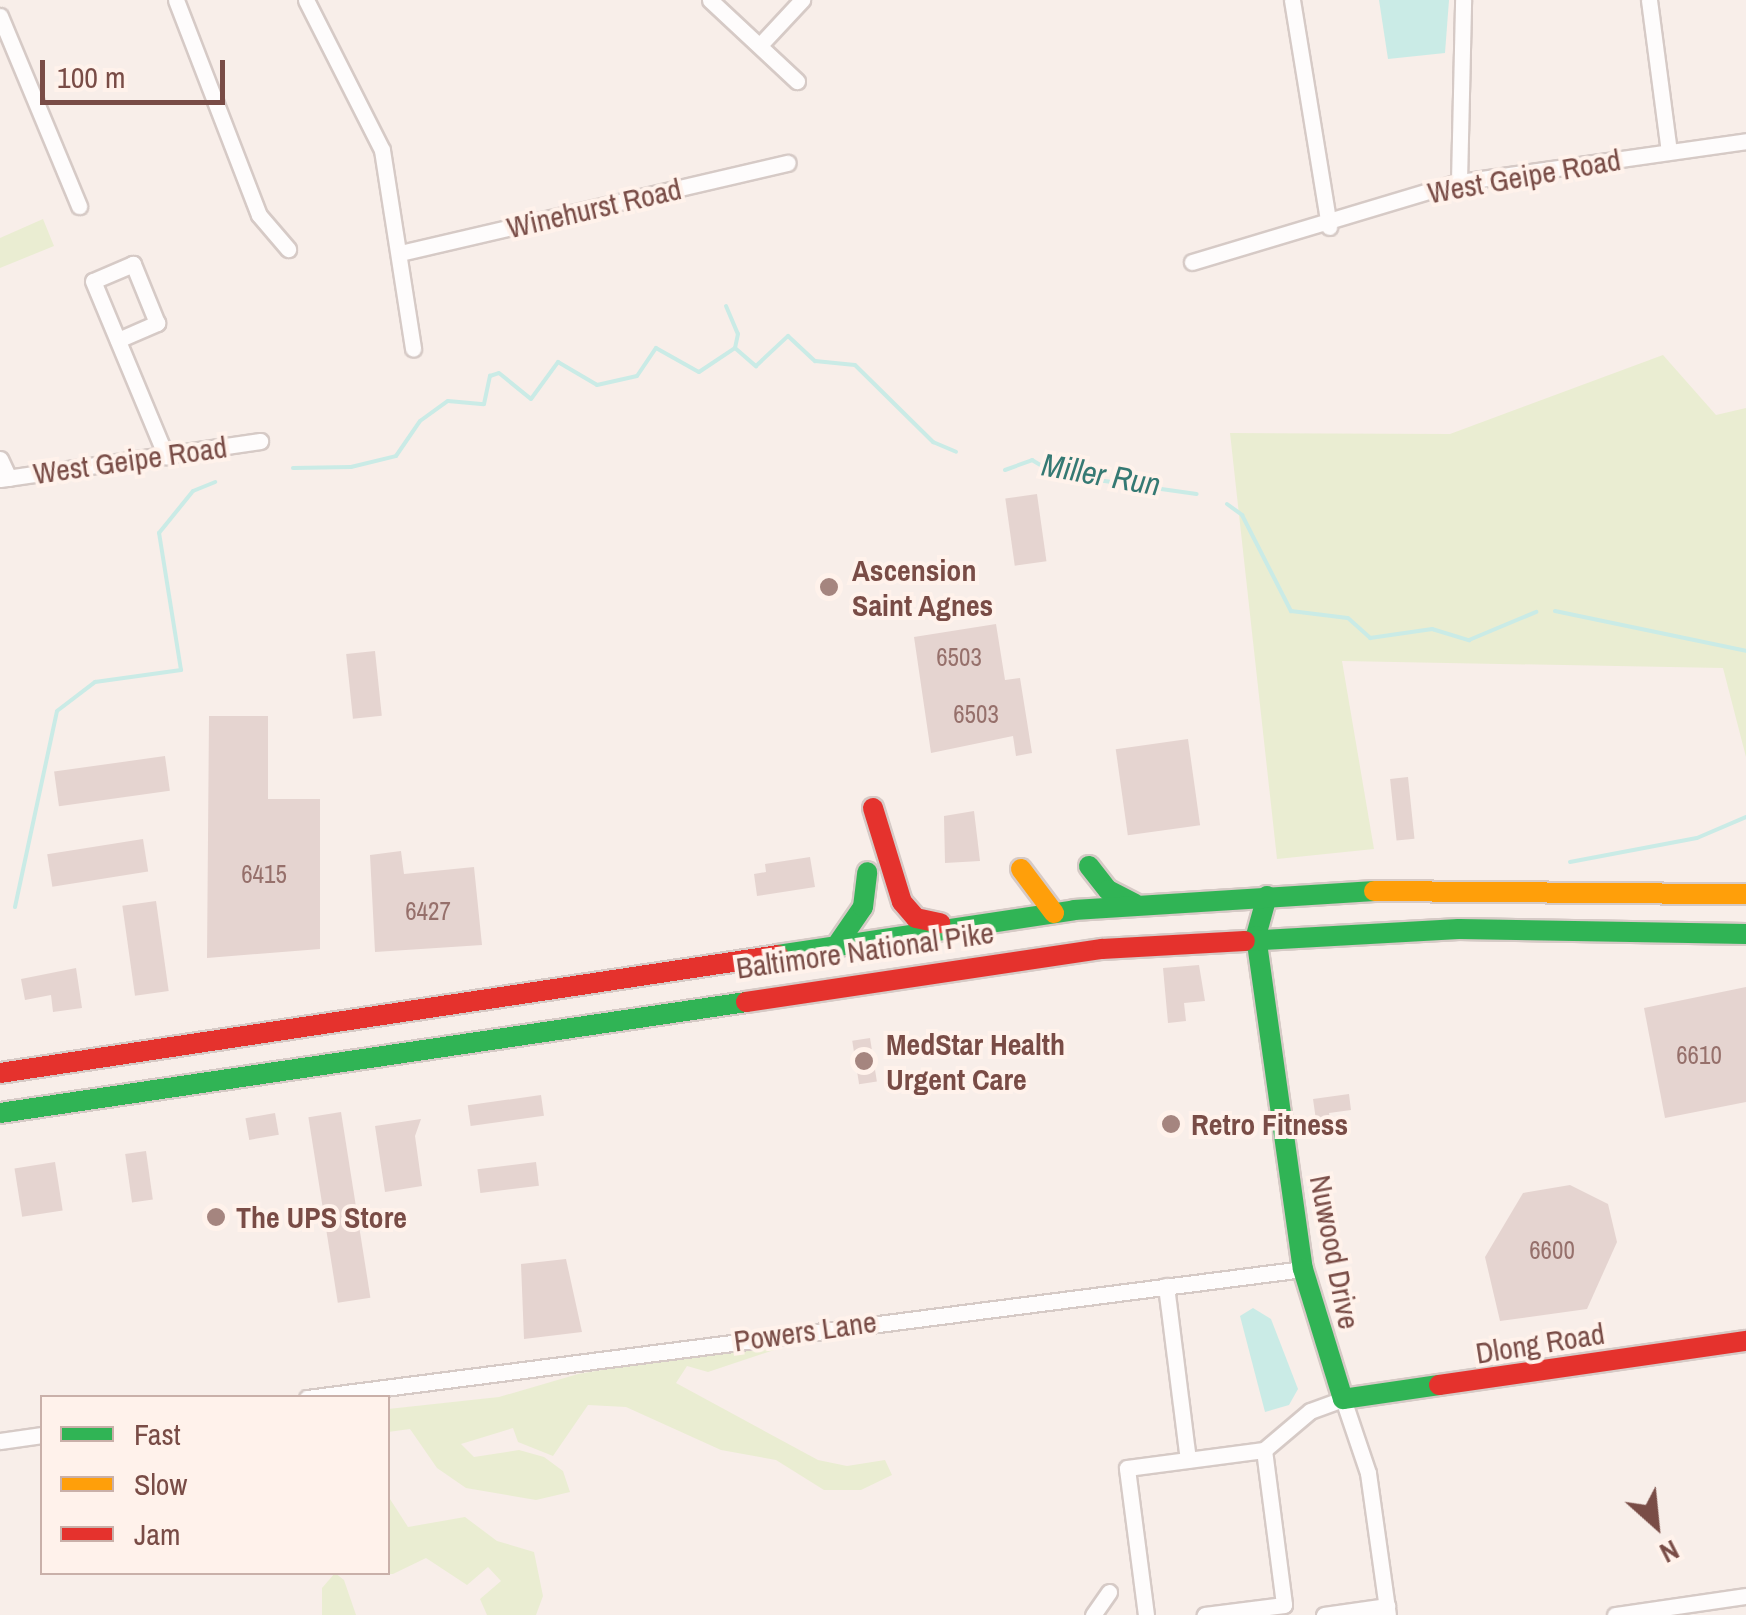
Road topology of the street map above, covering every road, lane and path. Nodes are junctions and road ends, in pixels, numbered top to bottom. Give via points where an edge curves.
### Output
1 (176, 0) edge
2 (306, 0) edge
3 (710, 0) edge
4 (802, 0) edge
5 (1292, 0) edge
6 (1463, 0) edge
7 (1649, 0) edge
8 (0, 16) edge
9 (760, 46) junction
10 (797, 82) dead end
11 (1746, 141) edge
12 (1670, 151) junction
13 (788, 163) dead end
14 (1459, 182) junction
15 (79, 206) dead end
16 (1329, 227) junction
17 (288, 249) dead end
18 (400, 253) junction
19 (1192, 262) dead end
20 (118, 340) junction
21 (413, 349) dead end
22 (260, 441) dead end
23 (166, 456) junction
24 (0, 459) edge
25 (4, 479) edge
26 (874, 808) dead end
27 (1021, 869) dead end
28 (867, 872) dead end
29 (1746, 894) edge
30 (1268, 896) junction
31 (1138, 904) junction
32 (1064, 912) junction
33 (974, 922) junction
34 (1746, 934) edge
35 (1256, 936) junction
36 (839, 942) junction
37 (0, 1073) edge
38 (0, 1113) edge
39 (1303, 1269) junction
40 (1166, 1286) junction
41 (1746, 1341) edge
42 (331, 1395) edge
43 (1342, 1399) junction
44 (40, 1435) edge
45 (0, 1441) edge
46 (1264, 1450) junction
47 (1188, 1460) junction
48 (1109, 1592) dead end
49 (1746, 1596) edge
50 (1388, 1610) edge
51 (1092, 1615) edge
52 (1146, 1615) edge
53 (1204, 1615) edge
54 (1324, 1615) edge
55 (1615, 1615) edge

1 - 17 street via 259,215
2 - 18 street via 382,150
3 - 9 street
4 - 9 street
5 - 16 street
6 - 14 street
7 - 12 street
8 - 15 street
9 - 10 street
11 - 12 street, West Geipe Road
12 - 14 street, West Geipe Road
13 - 18 street, Winehurst Road
14 - 16 street, West Geipe Road
16 - 19 street, West Geipe Road
18 - 21 street
20 - 20 street via 93,281 132,264 157,324
20 - 23 street
22 - 23 street, West Geipe Road
23 - 25 street, West Geipe Road
24 - 25 street
26 - 33 main road via 908,911 925,923
27 - 32 main road
28 - 36 main road via 863,907
29 - 30 main road, Baltimore National Pike via 1555,888
30 - 31 main road, Baltimore National Pike
30 - 35 main road, Nuwood Drive
31 - 32 main road, Baltimore National Pike
31 - 32 main road via 1108,890 1089,866
32 - 33 main road, Baltimore National Pike
33 - 36 main road, Baltimore National Pike
34 - 35 main road, Baltimore National Pike via 1566,928
35 - 38 main road, Baltimore National Pike via 888,975
35 - 39 main road, Nuwood Drive
36 - 37 main road, Baltimore National Pike
39 - 40 street, Powers Lane
39 - 43 main road, Nuwood Drive
40 - 42 street, Powers Lane
40 - 47 street
41 - 43 main road, Dlong Road
43 - 46 street via 1310,1411
43 - 50 street, Nuwood Drive via 1368,1473
44 - 45 street
46 - 47 street
46 - 53 street via 1284,1604
47 - 52 street via 1127,1468
48 - 51 street
49 - 55 street
50 - 54 street

